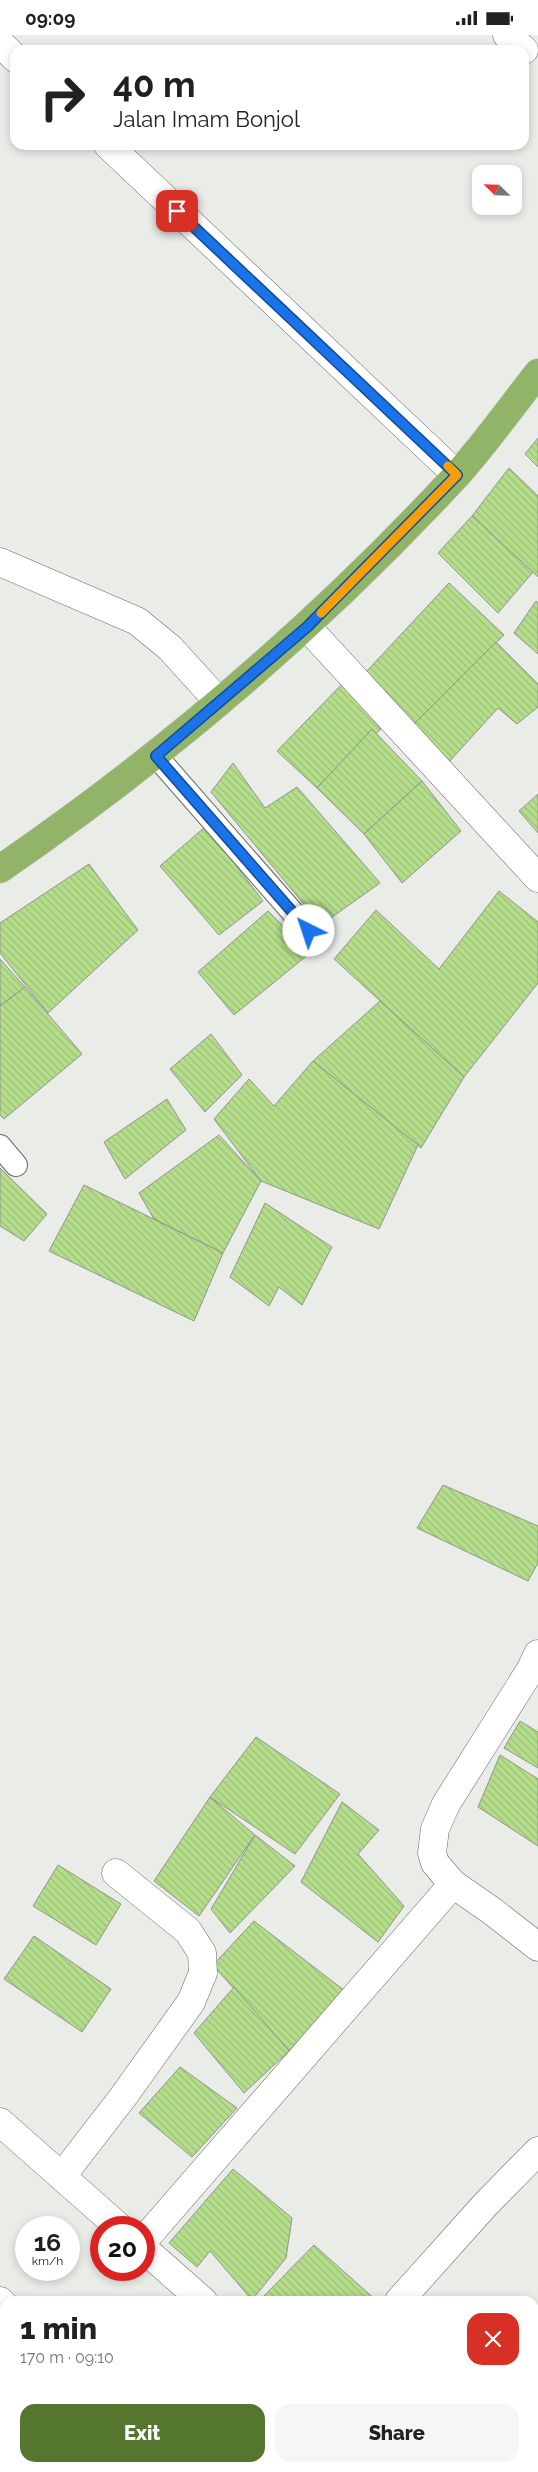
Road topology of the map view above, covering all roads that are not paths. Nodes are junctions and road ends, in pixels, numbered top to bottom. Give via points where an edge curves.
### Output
1 (507, 35) edge
2 (0, 43) edge
3 (518, 45) edge
4 (10, 52) edge
5 (113, 150) edge
6 (538, 373) edge
7 (457, 475) junction
8 (0, 561) edge
9 (307, 627) junction
10 (219, 701) junction
11 (156, 756) junction
12 (0, 869) edge
13 (538, 879) edge
14 (309, 931) dead end
15 (0, 1146) edge
16 (16, 1165) dead end
17 (536, 1665) edge
18 (116, 1873) dead end
19 (453, 1884) junction
20 (538, 1947) edge
21 (0, 2122) edge
22 (538, 2151) edge
23 (62, 2176) junction
24 (107, 2216) edge
25 (155, 2227) edge
26 (155, 2259) edge
27 (197, 2296) edge
28 (403, 2296) edge

1 - 3 street
2 - 4 street
5 - 7 street
6 - 7 highway
7 - 9 highway
8 - 10 street via 137,621 170,648
9 - 10 highway
9 - 13 street
10 - 11 highway
11 - 12 highway
11 - 14 lane
15 - 16 lane
17 - 19 street via 446,1804 435,1829 432,1853 435,1863
18 - 23 street via 188,1931 202,1953 203,1973 191,2003
19 - 20 street
19 - 25 street
21 - 23 street
22 - 28 street
23 - 24 street
26 - 27 street

